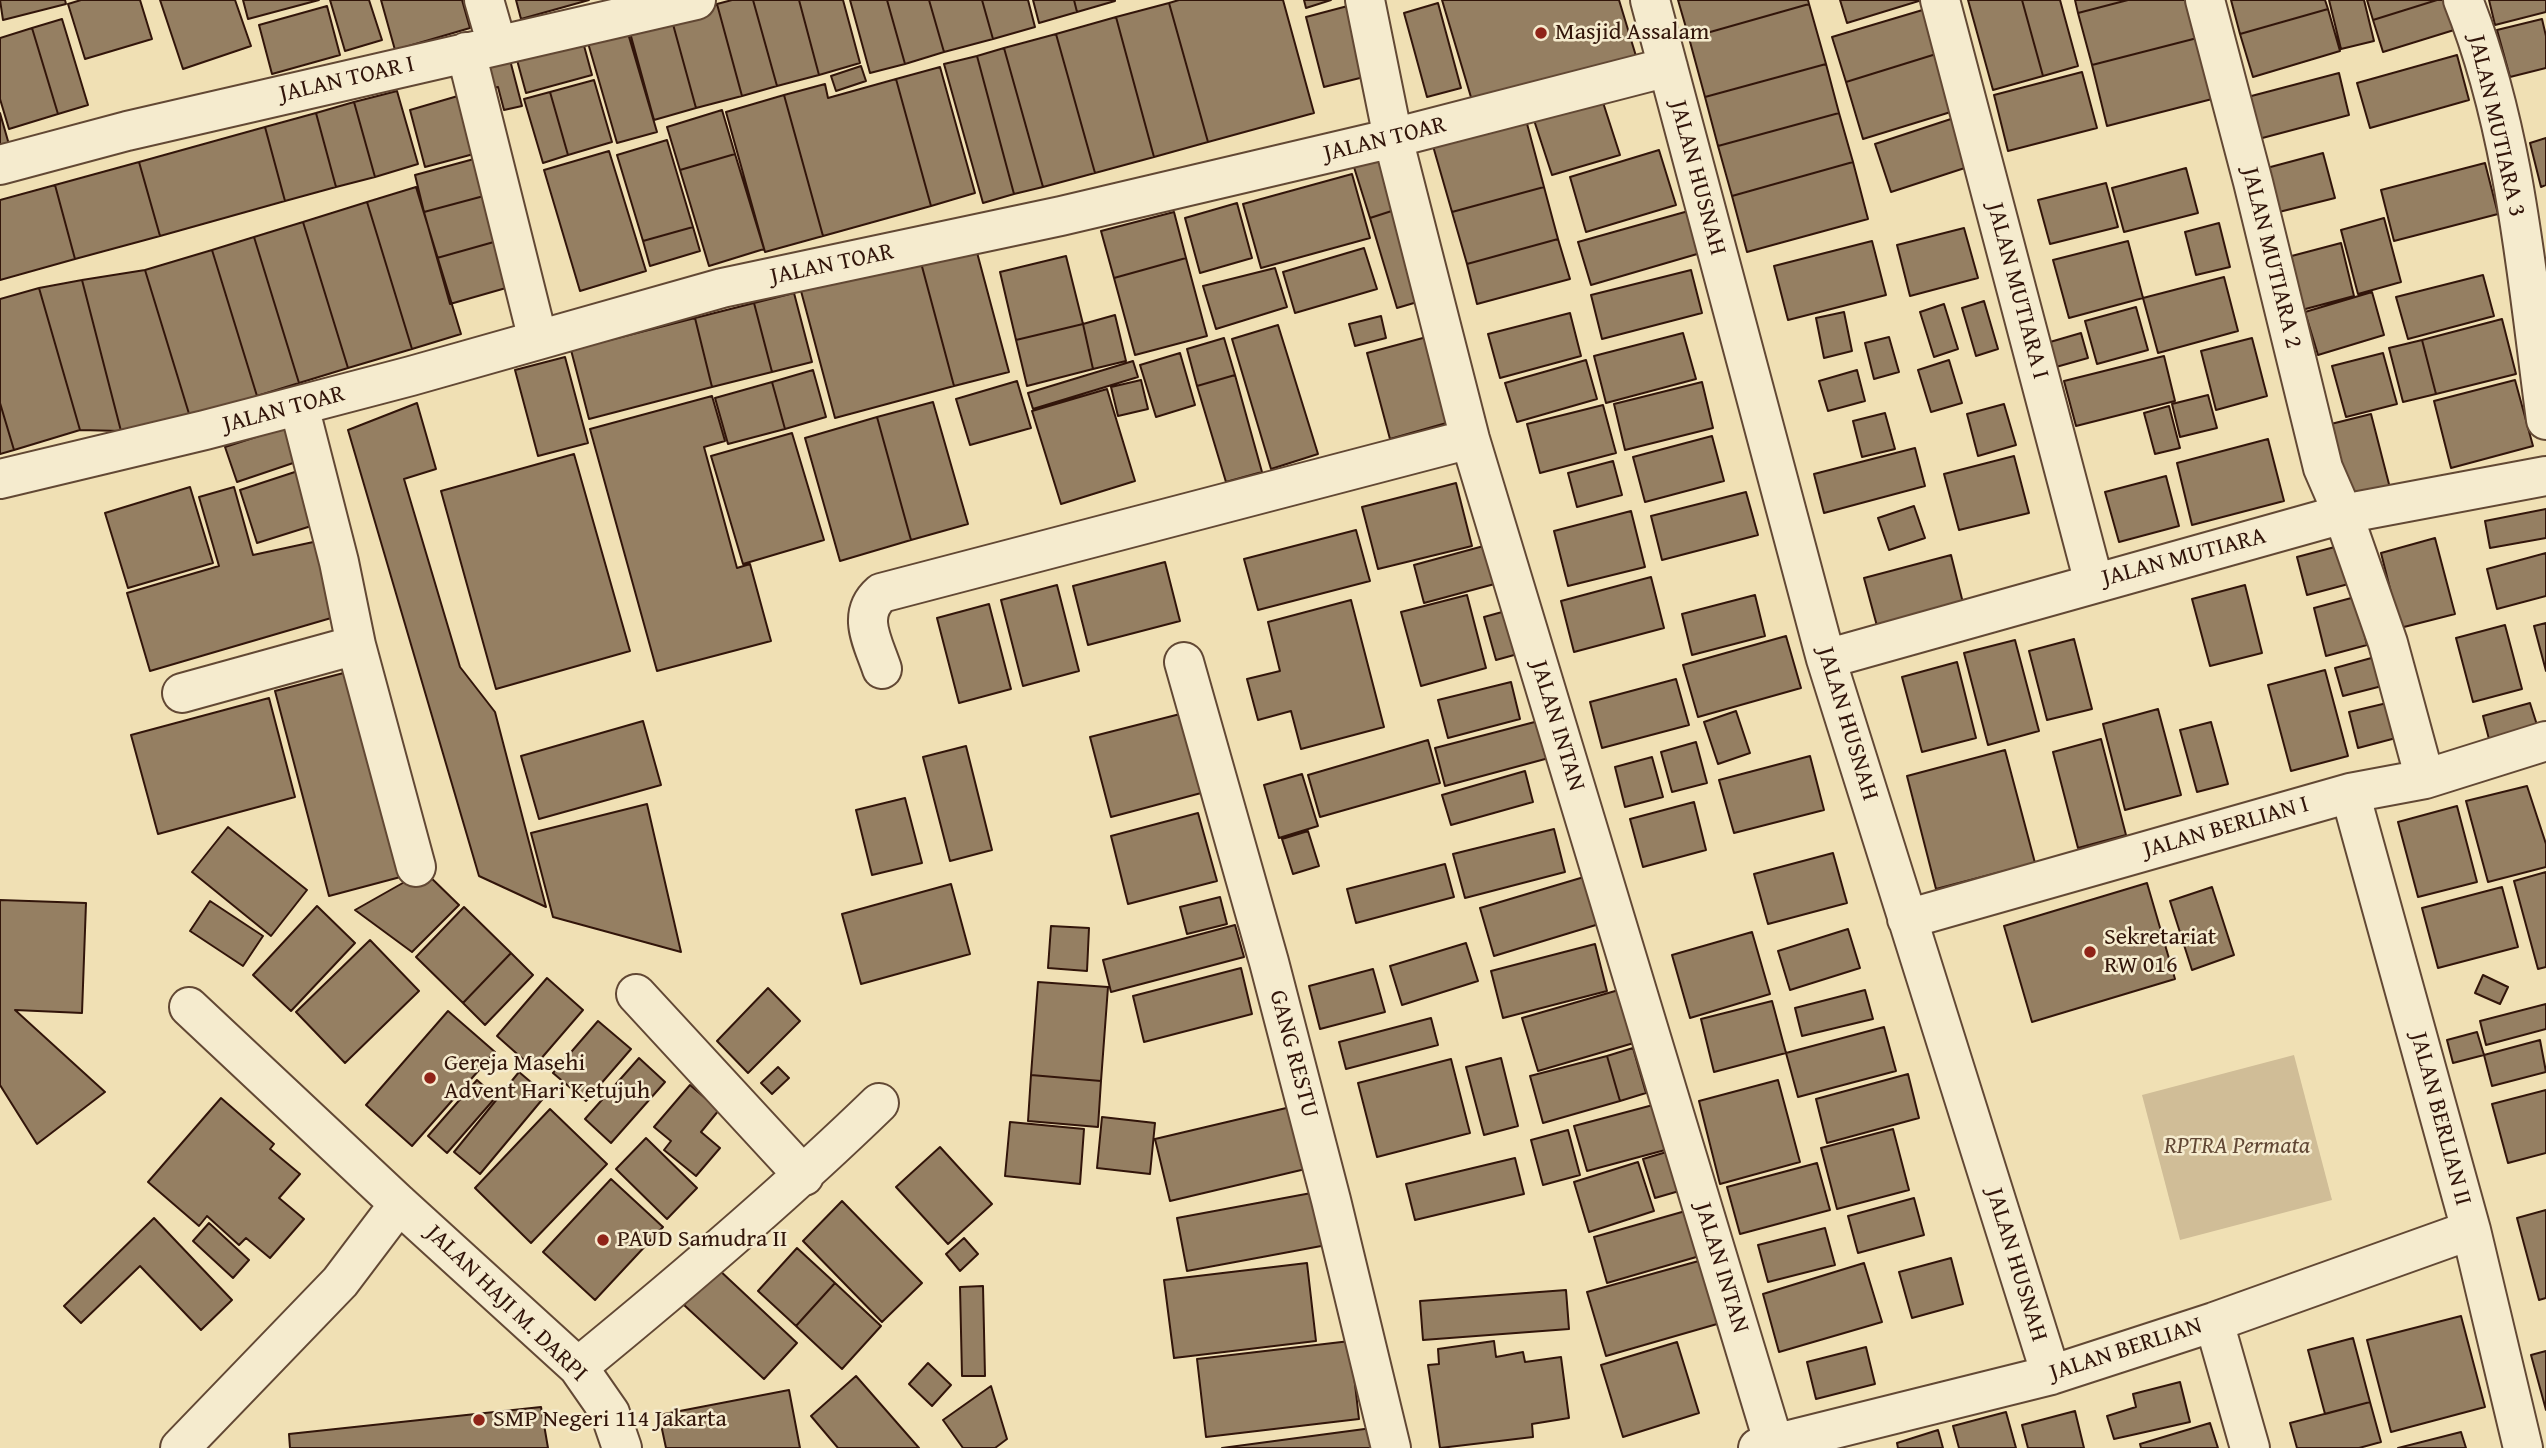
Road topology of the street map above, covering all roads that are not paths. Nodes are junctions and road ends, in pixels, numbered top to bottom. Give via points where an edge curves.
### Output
1 (484, 0) edge
2 (696, 0) edge
3 (1365, 0) edge
4 (1650, 0) edge
5 (1940, 0) edge
6 (2205, 0) edge
7 (2463, 0) edge
8 (482, 48) junction
9 (1668, 67) junction
10 (1393, 138) junction
11 (0, 164) edge
12 (538, 340) junction
13 (299, 406) junction
14 (2546, 420) edge
15 (1471, 439) junction
16 (2546, 476) edge
17 (0, 479) edge
18 (2343, 514) junction
19 (2094, 583) junction
20 (356, 645) junction
21 (1826, 659) junction
22 (1184, 662) dead end
23 (882, 669) dead end
24 (182, 693) dead end
25 (2546, 741) edge
26 (2425, 779) junction
27 (2350, 793) junction
28 (416, 867) dead end
29 (1907, 919) junction
30 (636, 994) dead end
31 (189, 1007) dead end
32 (879, 1103) dead end
33 (804, 1176) junction
34 (399, 1204) junction
35 (2471, 1230) junction
36 (2214, 1322) junction
37 (578, 1367) junction
38 (2051, 1375) junction
39 (1766, 1446) edge
40 (180, 1448) edge
41 (622, 1448) edge
42 (1391, 1448) edge
43 (2250, 1448) edge
44 (2523, 1448) edge

1 - 8 street
2 - 8 street, JALAN TOAR I
3 - 10 street, JALAN INTAN
4 - 9 street, JALAN HUSNAH
5 - 19 street, JALAN MUTIARA I
6 - 18 street, JALAN MUTIARA 2 via 2323,468
7 - 14 street, JALAN MUTIARA 3 via 2512,172
8 - 11 street, JALAN TOAR I
8 - 12 street
9 - 10 street, JALAN TOAR
9 - 21 street, JALAN HUSNAH
10 - 12 street, JALAN TOAR via 1061,216 722,288
10 - 15 street, JALAN INTAN
12 - 13 street, JALAN TOAR
13 - 17 street, JALAN TOAR
13 - 20 street
15 - 23 street via 881,593 871,602 866,617
15 - 39 street, JALAN INTAN
16 - 18 street, JALAN MUTIARA
18 - 19 street, JALAN MUTIARA
18 - 26 street, JALAN MUTIARA 2 via 2388,643
19 - 21 street, JALAN MUTIARA
20 - 24 street
20 - 28 street
21 - 29 street, JALAN HUSNAH
22 - 42 street, GANG RESTU via 1269,962
25 - 26 street, JALAN BERLIAN I
26 - 27 street, JALAN BERLIAN I
27 - 29 street, JALAN BERLIAN I
27 - 35 street, JALAN BERLIAN II
29 - 38 street, JALAN HUSNAH
30 - 33 street
31 - 34 street, JALAN HAJI M. DARPI
32 - 33 street
33 - 37 street
34 - 37 street, JALAN HAJI M. DARPI
34 - 40 street via 340,1282
35 - 36 street, JALAN BERLIAN
35 - 44 street, JALAN BERLIAN II
36 - 38 street, JALAN BERLIAN
36 - 43 street
37 - 41 street, JALAN HAJI M. DARPI via 610,1413
38 - 39 street, JALAN BERLIAN

